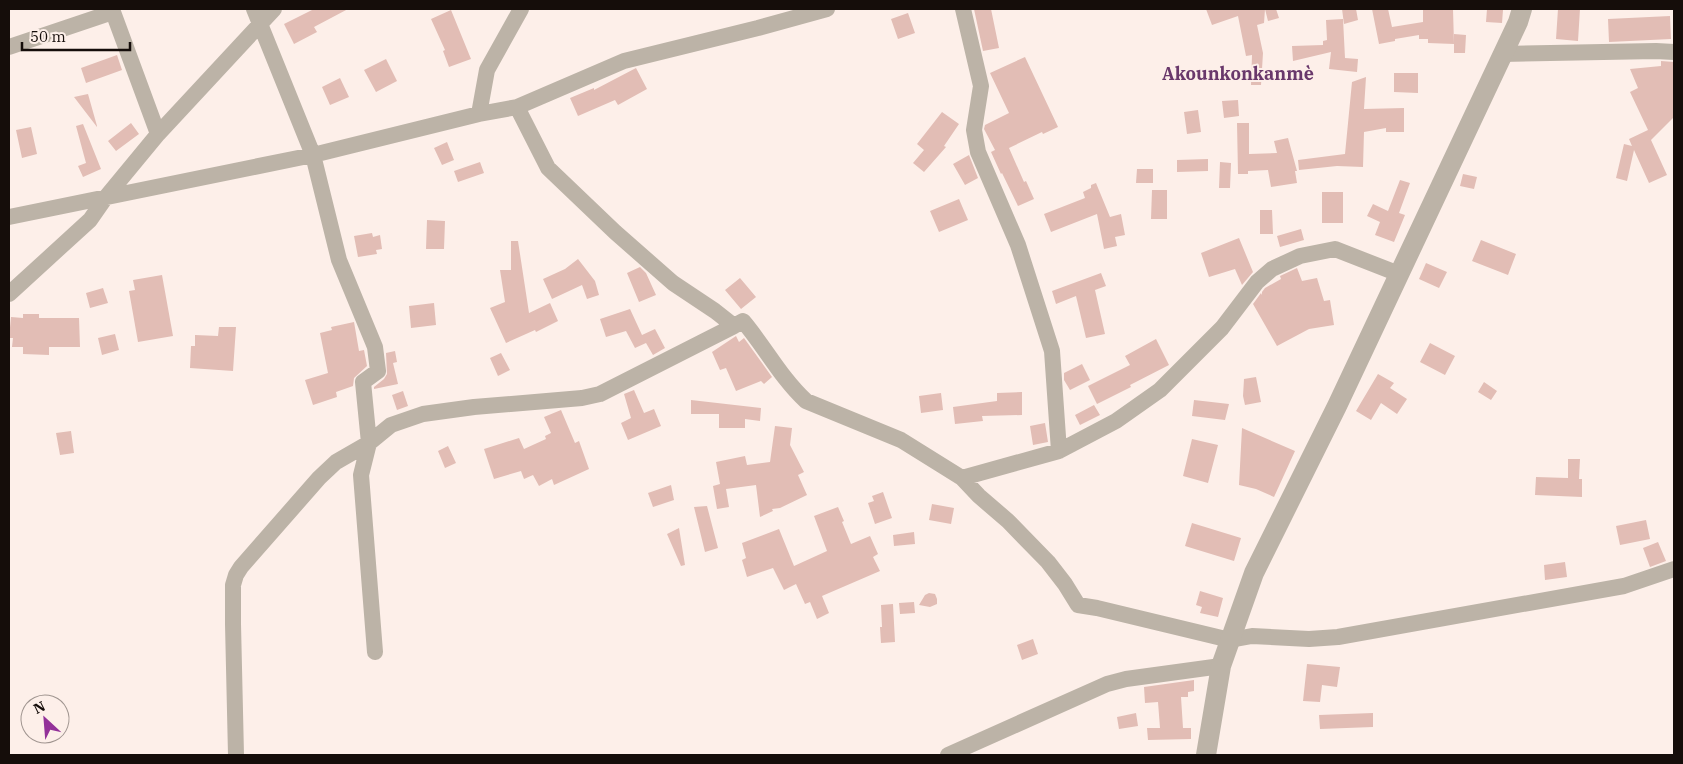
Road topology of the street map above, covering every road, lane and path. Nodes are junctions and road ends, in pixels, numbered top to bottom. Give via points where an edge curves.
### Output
1 (254, 9) edge
2 (274, 9) edge
3 (521, 9) edge
4 (827, 9) edge
5 (963, 9) edge
6 (1522, 9) edge
7 (259, 24) junction
8 (9, 47) edge
9 (1674, 52) edge
10 (1502, 54) junction
11 (517, 107) junction
12 (479, 114) junction
13 (158, 134) junction
14 (313, 155) junction
15 (106, 197) junction
16 (9, 218) edge
17 (1399, 274) junction
18 (9, 294) edge
19 (734, 326) junction
20 (369, 443) junction
21 (1059, 451) junction
22 (962, 478) junction
23 (1674, 569) edge
24 (1230, 640) junction
25 (375, 652) dead end
26 (1221, 666) junction
27 (236, 755) edge
28 (948, 755) edge
29 (1206, 755) edge

1 - 7 street
2 - 7 street
3 - 12 street via 488,70
4 - 11 street via 624,61
5 - 21 street via 981,86 974,130 978,152 1018,245 1052,352
6 - 10 street
7 - 13 street
7 - 14 street
8 - 13 street via 113,12
9 - 10 street
10 - 17 street
11 - 12 street
11 - 19 street via 548,168 672,283
12 - 14 street
13 - 15 street
14 - 15 street
14 - 20 street via 339,260 375,347 378,371 363,382
15 - 16 street
15 - 18 street via 90,220
17 - 21 street via 1335,249 1300,256 1272,269 1257,282 1222,328 1160,390 1116,421
17 - 24 street via 1254,573
19 - 20 street via 600,394 422,414 391,425
19 - 22 street via 744,321 795,391 806,401 901,440
20 - 25 street via 361,475
20 - 27 street via 336,462 236,575 232,624
21 - 22 street
22 - 24 street via 1048,562 1078,605
23 - 24 street via 1624,586 1338,637 1252,636
24 - 26 street
26 - 28 street via 1107,684
26 - 29 street

